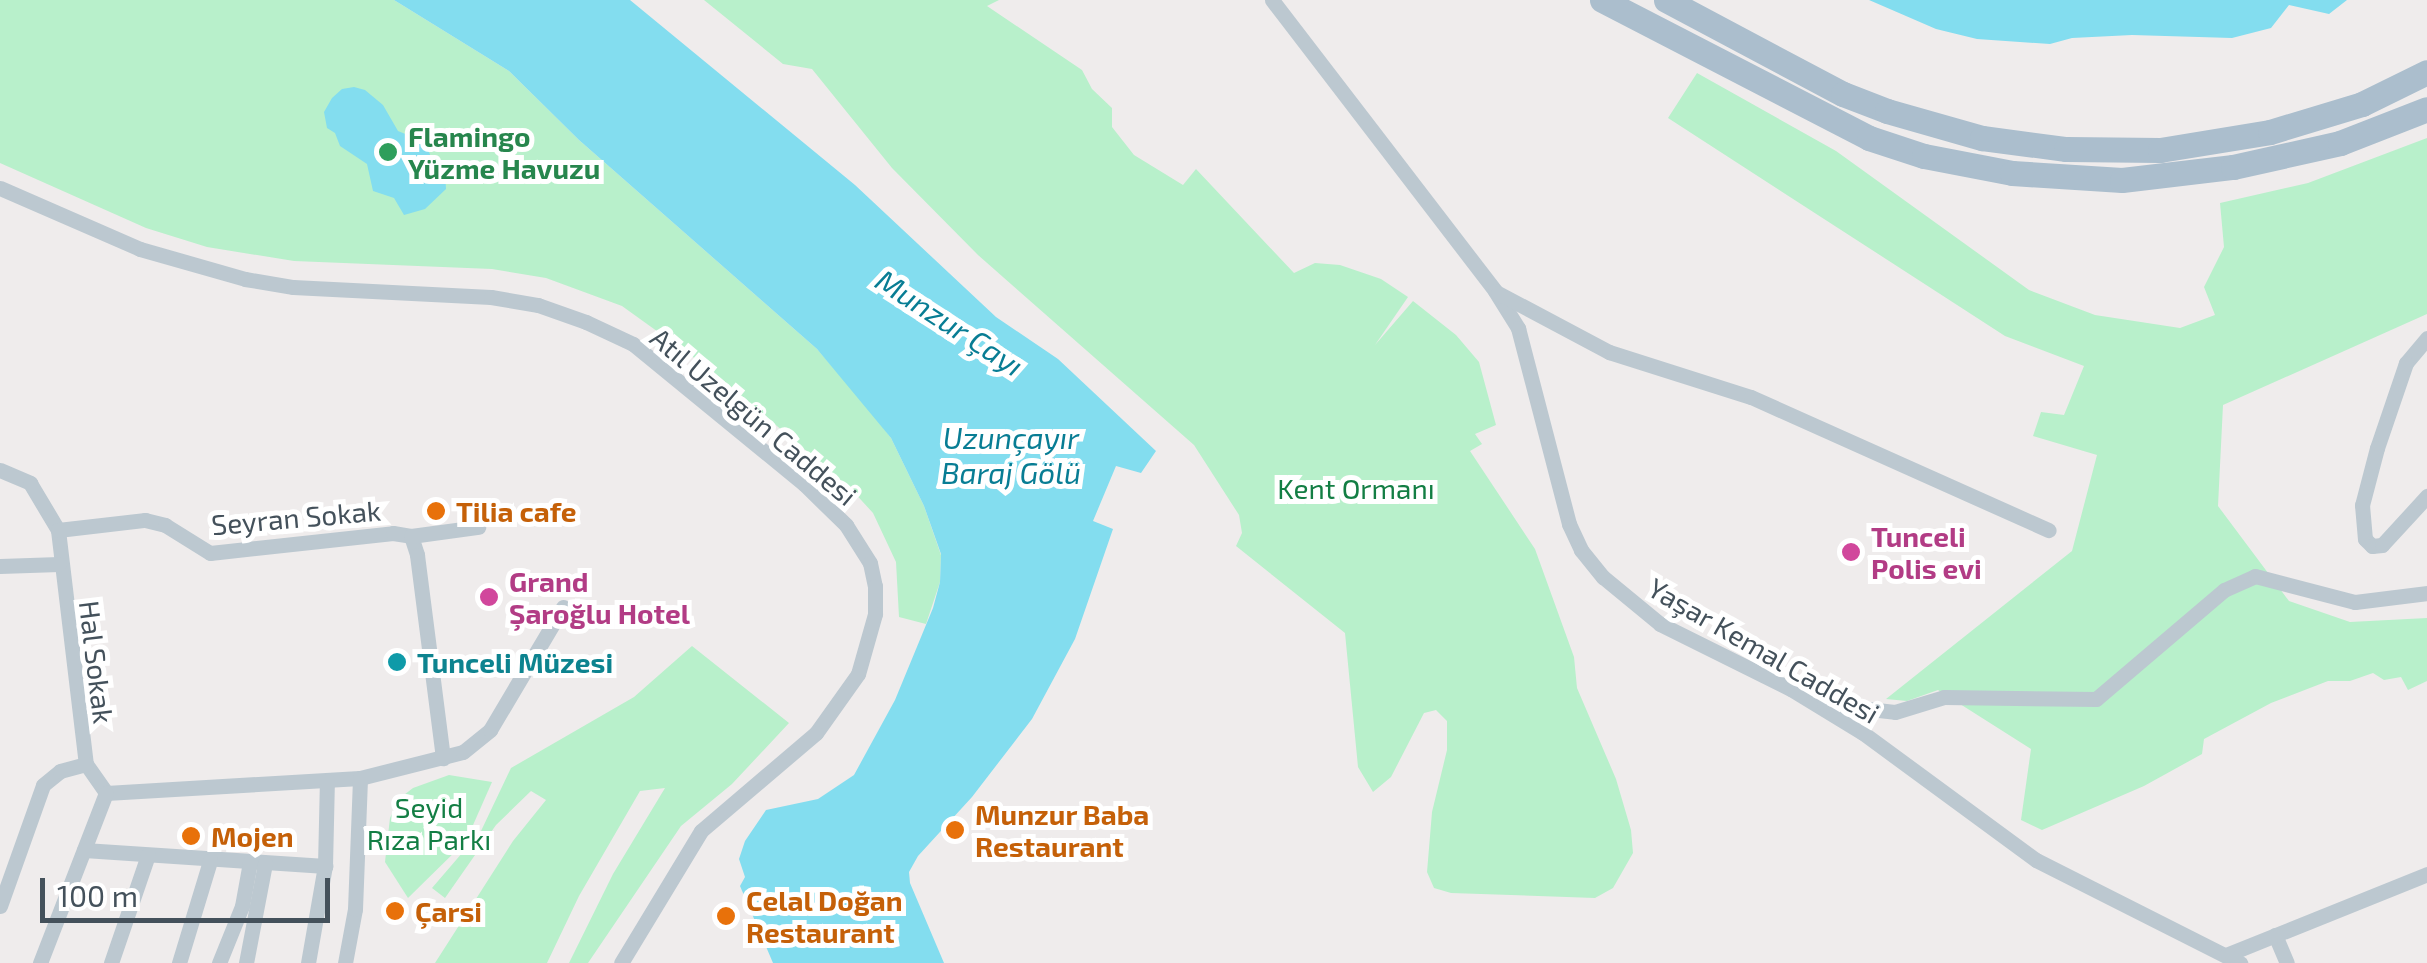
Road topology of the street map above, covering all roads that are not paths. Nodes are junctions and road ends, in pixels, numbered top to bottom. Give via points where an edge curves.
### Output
1 (1272, 0) edge
2 (1602, 0) edge
3 (1666, 0) edge
4 (2427, 72) edge
5 (2427, 109) edge
6 (0, 188) edge
7 (1495, 292) junction
8 (2427, 338) edge
9 (0, 470) edge
10 (2427, 496) edge
11 (478, 527) dead end
12 (58, 530) junction
13 (2048, 530) dead end
14 (411, 536) junction
15 (60, 564) junction
16 (0, 566) edge
17 (2427, 594) edge
18 (562, 608) dead end
19 (1814, 702) junction
20 (443, 758) junction
21 (86, 764) junction
22 (360, 778) junction
23 (328, 781) junction
24 (106, 793) junction
25 (84, 850) junction
26 (148, 855) junction
27 (210, 860) junction
28 (257, 862) junction
29 (326, 866) junction
30 (2427, 874) edge
31 (0, 906) edge
32 (2274, 935) junction
33 (2233, 959) edge
34 (40, 963) edge
35 (111, 963) edge
36 (178, 963) edge
37 (218, 963) edge
38 (246, 963) edge
39 (308, 963) edge
40 (345, 963) edge
41 (621, 963) edge
42 (2287, 963) edge

1 - 7 street, Yaşar Kemal Caddesi
2 - 5 main road via 1869,138 1982,168 2122,180 2188,174 2340,144
3 - 4 main road via 1830,88 1887,111 1982,138 2066,150 2160,150 2270,132 2362,104
6 - 41 street, Atıl Uzelgün Caddesi via 140,249 245,279 293,288 491,297 586,322 633,344 846,525 870,563 874,586 875,614 858,674 816,733 701,831
7 - 13 street via 1609,352 1751,396
7 - 19 street, Yaşar Kemal Caddesi via 1529,358 1554,475 1581,550 1628,602 1660,624
8 - 10 street via 2406,363 2377,448 2362,505 2365,539 2382,545
9 - 12 street via 30,483
11 - 14 street
12 - 14 street, Seyran Sokak via 145,520 210,553
12 - 15 street, Hal Sokak
14 - 20 street, Seyran Sokak
15 - 16 street
15 - 21 street, Hal Sokak
17 - 19 street via 2355,602 2255,576 2224,590 2096,699 1944,697 1895,712
18 - 20 street via 490,730 463,752
19 - 33 street, Yaşar Kemal Caddesi via 2036,860
20 - 22 street
21 - 24 street, Hal Sokak
21 - 31 street via 60,771 43,786
22 - 23 street
22 - 40 street via 355,909
23 - 24 street
23 - 29 street
24 - 25 street
25 - 26 street
25 - 34 street
26 - 27 street
26 - 35 street
27 - 28 street
27 - 36 street
28 - 29 street
28 - 37 street
28 - 38 street
29 - 39 street
30 - 32 street
32 - 33 street
32 - 42 street

